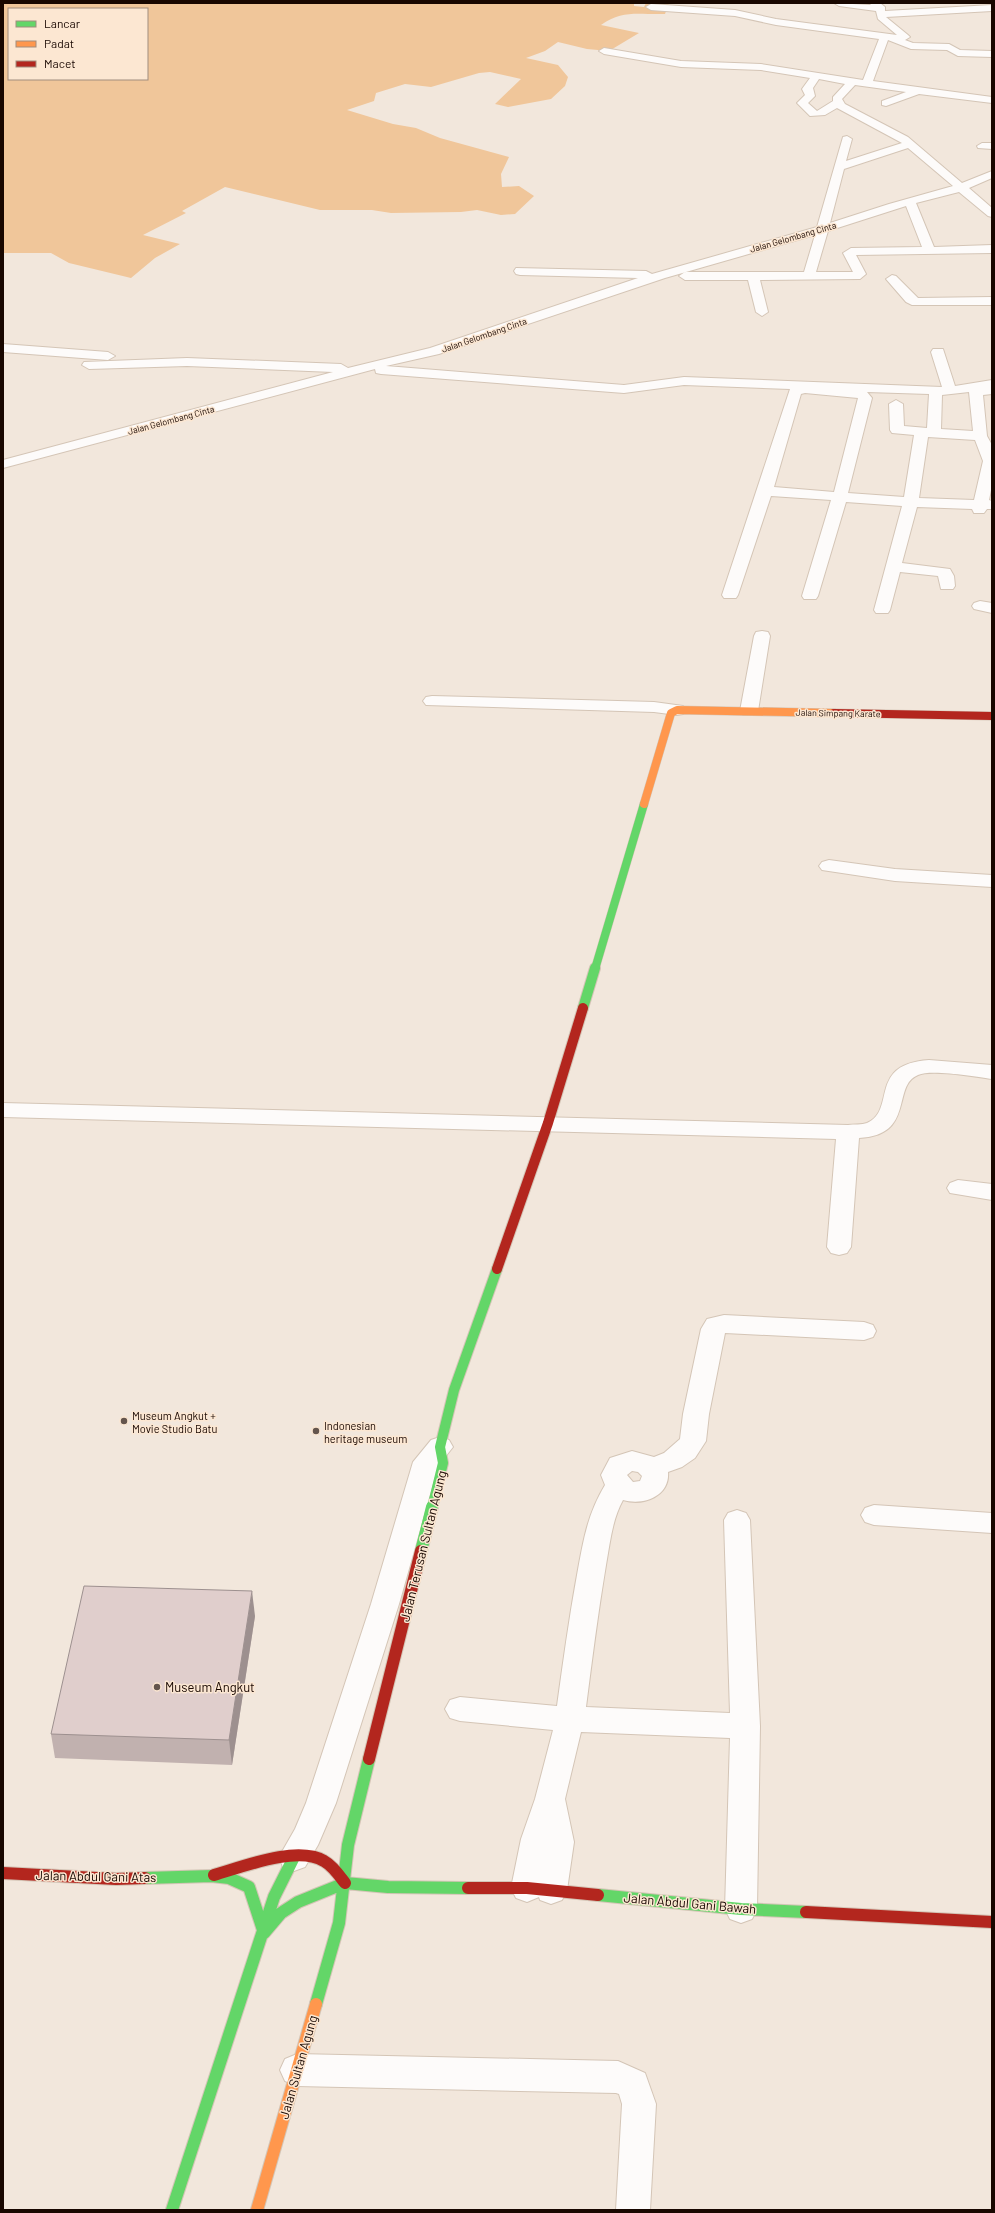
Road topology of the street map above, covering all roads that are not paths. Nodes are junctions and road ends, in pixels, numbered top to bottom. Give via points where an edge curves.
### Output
1 (716, 3) edge
2 (839, 3) edge
3 (651, 7) dead end
4 (992, 8) edge
5 (878, 9) edge
6 (695, 11) junction
7 (940, 11) junction
8 (950, 21) dead end
9 (889, 37) junction
10 (905, 37) junction
11 (939, 37) dead end
12 (604, 51) dead end
13 (992, 54) edge
14 (771, 69) junction
15 (816, 76) junction
16 (765, 79) dead end
17 (852, 82) junction
18 (867, 84) junction
19 (920, 90) junction
20 (992, 100) edge
21 (838, 102) junction
22 (886, 103) dead end
23 (847, 139) dead end
24 (908, 144) junction
25 (840, 167) junction
26 (992, 174) edge
27 (960, 188) junction
28 (910, 202) junction
29 (992, 214) edge
30 (822, 229) junction
31 (992, 248) edge
32 (929, 250) junction
33 (520, 271) dead end
34 (661, 275) junction
35 (753, 277) junction
36 (809, 277) junction
37 (892, 279) dead end
38 (992, 301) edge
39 (762, 312) dead end
40 (483, 320) dead end
41 (3, 348) edge
42 (938, 352) dead end
43 (89, 365) dead end
44 (362, 368) junction
45 (992, 384) edge
46 (992, 390) edge
47 (950, 391) junction
48 (935, 395) dead end
49 (896, 404) dead end
50 (978, 404) junction
51 (992, 404) edge
52 (928, 433) junction
53 (980, 436) junction
54 (991, 461) edge
55 (3, 464) edge
56 (765, 491) junction
57 (840, 497) junction
58 (911, 502) junction
59 (986, 508) edge
60 (895, 567) junction
61 (947, 586) dead end
62 (730, 595) dead end
63 (810, 596) dead end
64 (882, 610) dead end
65 (762, 636) dead end
66 (432, 702) dead end
67 (680, 710) junction
68 (749, 711) junction
69 (992, 716) edge
70 (829, 866) dead end
71 (992, 882) edge
72 (992, 1072) edge
73 (3, 1110) edge
74 (548, 1123) junction
75 (848, 1132) junction
76 (958, 1188) dead end
77 (992, 1192) edge
78 (839, 1247) dead end
79 (864, 1331) dead end
80 (440, 1448) junction
81 (874, 1515) dead end
82 (737, 1520) dead end
83 (992, 1523) edge
84 (460, 1709) dead end
85 (570, 1720) junction
86 (745, 1726) junction
87 (294, 1857) junction
88 (3, 1873) edge
89 (212, 1876) junction
90 (345, 1883) junction
91 (388, 1887) junction
92 (539, 1889) junction
93 (367, 1896) dead end
94 (350, 1906) dead end
95 (741, 1909) junction
96 (992, 1922) edge
97 (339, 1923) junction
98 (264, 1934) junction
99 (298, 2070) junction
100 (172, 2210) edge
101 (257, 2210) edge
102 (633, 2210) edge

1 - 6 street
2 - 5 street
3 - 6 street
4 - 7 street
5 - 7 street
5 - 10 street via 881,17
6 - 9 street via 735,13 776,22
7 - 8 street
9 - 10 street
9 - 13 street via 911,46 950,47 958,53
9 - 18 street
10 - 11 street
12 - 14 street via 675,63 727,64
14 - 15 street
14 - 16 street
15 - 17 street
15 - 21 street via 807,89 810,96 802,102 817,114 827,112
17 - 18 street
17 - 21 street via 837,99
18 - 19 street
19 - 20 street
19 - 22 street
21 - 24 street via 845,109 898,135
23 - 25 street
24 - 25 street
24 - 27 street
25 - 30 street
26 - 27 street, Jalan Gelombang Cinta
27 - 28 street, Jalan Gelombang Cinta
27 - 29 street
28 - 30 street, Jalan Gelombang Cinta via 859,223
28 - 32 street
30 - 34 street, Jalan Gelombang Cinta
30 - 36 street
31 - 32 street
32 - 36 street via 850,252 859,275
33 - 34 street
34 - 35 street
34 - 44 street, Jalan Gelombang Cinta via 434,351
35 - 36 street
35 - 39 street
37 - 38 street via 916,302
40 - 41 street via 479,328 469,334 419,348 360,357 240,354 113,356
42 - 47 street
43 - 44 street via 187,362
44 - 47 street via 624,389 684,381
44 - 55 street, Jalan Gelombang Cinta
45 - 47 street
46 - 50 street via 976,391
48 - 52 street
49 - 52 street via 896,429
50 - 51 street
50 - 53 street
52 - 53 street
52 - 58 street
53 - 54 street
54 - 59 street
56 - 57 street
56 - 57 street via 795,391 805,389 861,393 865,398
56 - 62 street
57 - 58 street
57 - 63 street
58 - 59 street
58 - 60 street
60 - 61 street via 944,572
60 - 64 street
65 - 68 street
66 - 67 street via 654,707
67 - 68 street, Jalan Simpang Karate
67 - 74 street via 671,714
68 - 69 street, Jalan Simpang Karate
70 - 71 street via 895,875
72 - 75 street via 946,1068 913,1069 904,1074 895,1088 887,1120 874,1129
73 - 74 street
74 - 75 street
74 - 80 street via 454,1390
75 - 78 street
76 - 77 street
79 - 85 street via 724,1324 716,1325 712,1329 693,1441 686,1451 673,1460 651,1468 639,1462 625,1462 619,1465 614,1475 618,1486 600,1524 585,1605
80 - 87 street, Jalan Terusan Sultan Agung via 426,1462 385,1604 320,1804 307,1836
80 - 90 street, Jalan Terusan Sultan Agung via 443,1463 348,1845
81 - 83 street
82 - 86 street
84 - 85 street
85 - 86 street
85 - 92 street via 550,1799 559,1842
86 - 95 street
87 - 89 street, Jalan Abdul Gani Atas via 257,1863
87 - 90 street via 320,1858 337,1872
87 - 98 street via 278,1881
88 - 89 street, Jalan Abdul Gani Atas via 116,1879
89 - 98 street, Jalan Abdul Gani Atas via 229,1878 249,1887
90 - 91 street, Jalan Abdul Gani Bawah
90 - 97 street, Jalan Terusan Sultan Agung
90 - 98 street via 298,1902 281,1913
91 - 92 street, Jalan Abdul Gani Bawah
91 - 93 street, Jalan Abdul Gani Bawah
92 - 95 street, Jalan Abdul Gani Bawah
94 - 97 street
95 - 96 street, Jalan Abdul Gani Bawah
97 - 99 street, Jalan Sultan Agung
98 - 100 street
99 - 101 street, Jalan Sultan Agung
99 - 102 street via 618,2077 633,2084 639,2104

